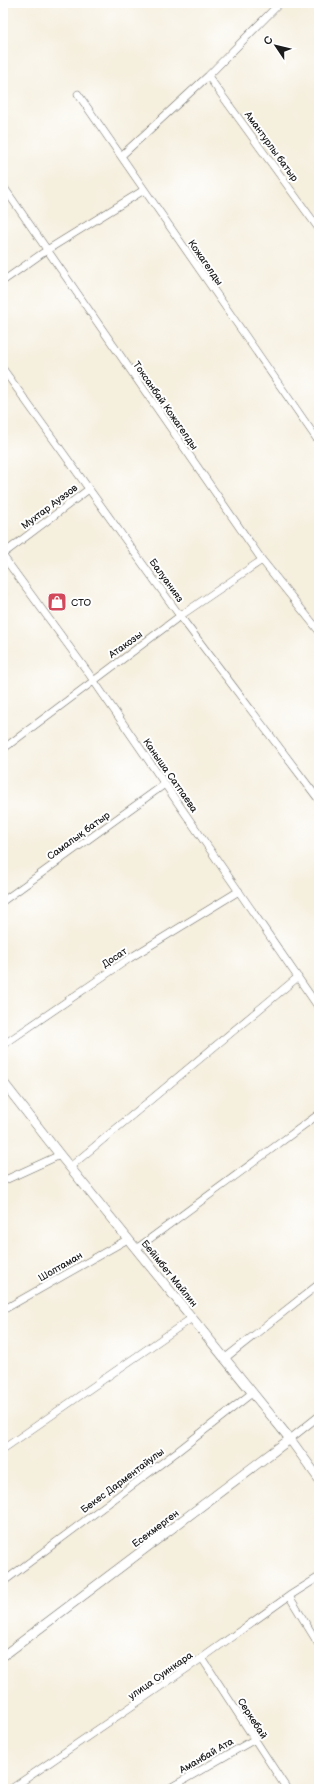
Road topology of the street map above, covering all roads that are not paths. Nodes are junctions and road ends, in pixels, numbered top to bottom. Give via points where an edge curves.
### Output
1 (280, 3) edge
2 (208, 76) junction
3 (78, 94) dead end
4 (121, 156) junction
5 (3, 186) edge
6 (144, 190) junction
7 (319, 229) edge
8 (47, 250) junction
9 (3, 281) edge
10 (3, 369) edge
11 (319, 442) edge
12 (89, 489) junction
13 (3, 555) edge
14 (262, 560) junction
15 (180, 616) junction
16 (319, 631) edge
17 (93, 680) junction
18 (3, 749) edge
19 (165, 784) junction
20 (319, 800) edge
21 (239, 891) junction
22 (3, 901) edge
23 (298, 976) junction
24 (319, 1008) edge
25 (3, 1045) edge
26 (3, 1082) edge
27 (319, 1114) edge
28 (60, 1155) junction
29 (70, 1167) junction
30 (3, 1181) edge
31 (128, 1239) junction
32 (136, 1249) junction
33 (319, 1284) edge
34 (3, 1310) edge
35 (192, 1318) junction
36 (224, 1358) junction
37 (252, 1393) junction
38 (319, 1416) edge
39 (290, 1439) junction
40 (3, 1449) edge
41 (319, 1479) edge
42 (319, 1577) edge
43 (3, 1582) edge
44 (289, 1596) junction
45 (319, 1645) edge
46 (3, 1656) edge
47 (202, 1658) junction
48 (254, 1739) junction
49 (11, 1789) edge
50 (168, 1789) edge
51 (287, 1789) edge

1 - 2 street
2 - 4 street
2 - 7 street, Амантурлы батыр
3 - 4 street, Кожагелды
4 - 6 street, Кожагелды
5 - 8 street, Токсанбай Кожагелды
6 - 8 street
6 - 11 street, Кожагелды
8 - 9 street
8 - 14 street, Токсанбай Кожагелды
10 - 12 street, Балуанияз
12 - 13 street, Мухтар Ауэзов
12 - 15 street, Балуанияз
13 - 17 street, Каныша Сатпаева
14 - 15 street, Атакозы
14 - 16 street, Токсанбай Кожагелды
15 - 17 street, Атакозы
15 - 20 street, Балуанияз
17 - 18 street, Атакозы
17 - 19 street, Каныша Сатпаева
19 - 21 street, Каныша Сатпаева
19 - 22 street, Самалық батыр
21 - 23 street, Каныша Сатпаева
21 - 25 street, Досат via 130,958
23 - 24 street, Каныша Сатпаева
23 - 29 street
26 - 28 street, Бейімбет Майлин
27 - 32 street
28 - 29 street, Бейімбет Майлин
28 - 30 street
29 - 31 street, Бейімбет Майлин
31 - 32 street, Бейімбет Майлин
31 - 34 street, Шолтаман
32 - 35 street, Бейімбет Майлин
33 - 36 street
35 - 36 street, Бейімбет Майлин
35 - 40 street
36 - 37 street, Бейімбет Майлин
37 - 39 street, Бейімбет Майлин
37 - 43 street, Бекес Дарментайулы
38 - 39 street, Eсекмерген
39 - 41 street, Бейімбет Майлин
39 - 46 street, Eсекмерген
42 - 44 street, улица Суинкара
44 - 45 street
44 - 47 street, улица Суинкара
47 - 48 street, Серкебай
47 - 49 street, улица Суинкара
48 - 50 street, Аманбай Ата
48 - 51 street, Серкебай

